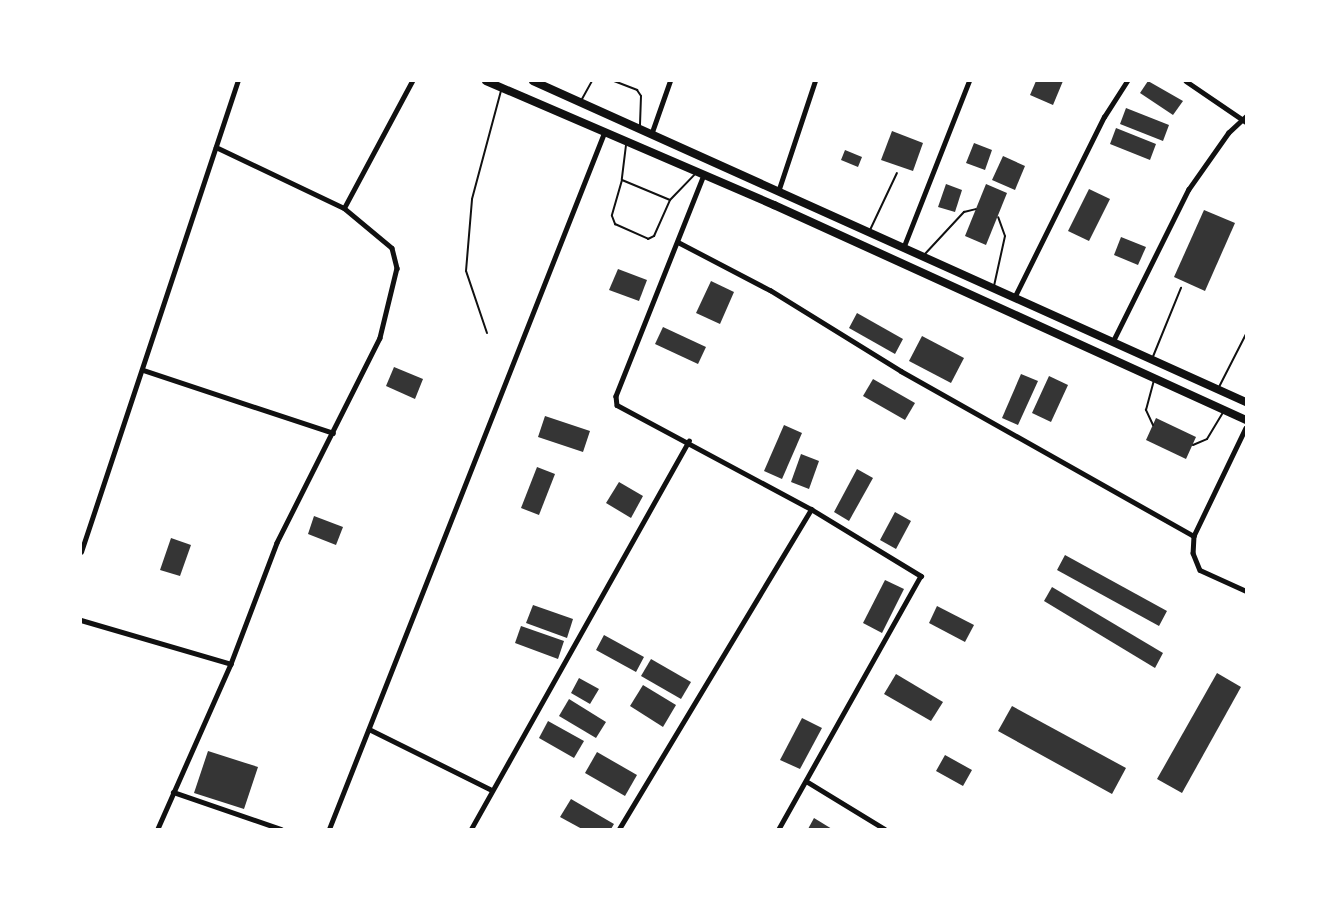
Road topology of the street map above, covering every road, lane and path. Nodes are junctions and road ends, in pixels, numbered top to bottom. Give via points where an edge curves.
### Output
1 (238, 81) edge
2 (412, 81) edge
3 (486, 81) edge
4 (533, 81) edge
5 (592, 81) edge
6 (614, 81) edge
7 (670, 81) edge
8 (815, 81) edge
9 (969, 81) edge
10 (1127, 81) edge
11 (1186, 81) edge
12 (501, 88) junction
13 (580, 101) junction
14 (1245, 119) edge
15 (640, 127) junction
16 (652, 132) junction
17 (604, 134) junction
18 (627, 142) junction
19 (216, 147) junction
20 (897, 173) dead end
21 (701, 174) junction
22 (622, 180) junction
23 (779, 189) junction
24 (670, 200) junction
25 (344, 208) junction
26 (976, 209) dead end
27 (998, 217) dead end
28 (870, 230) junction
29 (678, 242) junction
30 (904, 246) junction
31 (924, 255) junction
32 (993, 287) junction
33 (1181, 288) dead end
34 (1014, 298) junction
35 (487, 333) dead end
36 (1246, 334) edge
37 (1112, 344) junction
38 (1151, 361) junction
39 (143, 370) junction
40 (1154, 380) junction
41 (1217, 390) junction
42 (1246, 402) edge
43 (1224, 410) junction
44 (1246, 420) edge
45 (1153, 425) dead end
46 (1246, 428) edge
47 (333, 433) junction
48 (689, 441) junction
49 (1192, 445) dead end
50 (811, 509) junction
51 (1194, 536) junction
52 (81, 552) edge
53 (1246, 591) edge
54 (81, 620) edge
55 (231, 664) junction
56 (369, 729) junction
57 (806, 781) junction
58 (490, 789) junction
59 (173, 792) junction
60 (158, 829) edge
61 (280, 829) edge
62 (329, 829) edge
63 (471, 829) edge
64 (619, 829) edge
65 (779, 829) edge
66 (885, 829) edge

1 - 19 street
2 - 25 street
3 - 12 highway
4 - 13 highway
5 - 13 lane
6 - 15 lane via 638,90
7 - 16 street
8 - 23 street
9 - 30 street
10 - 34 street via 1104,117
11 - 14 street
12 - 17 highway
12 - 35 lane via 472,199 466,272
13 - 15 highway
14 - 37 street via 1228,133 1188,190
15 - 16 highway
16 - 23 highway
17 - 18 highway
17 - 56 street
18 - 21 highway
18 - 22 lane
19 - 25 street
19 - 39 street
20 - 28 lane
21 - 24 lane
21 - 29 street
21 - 40 highway
22 - 24 lane
22 - 24 lane via 612,216 615,224 648,239 654,236
23 - 28 highway
25 - 47 street via 392,248 397,268 380,338
26 - 31 lane via 964,212
27 - 32 lane via 1005,236
28 - 30 highway
29 - 48 street via 616,401
29 - 51 street via 770,290 902,371
30 - 31 highway
31 - 32 highway
32 - 34 highway
33 - 38 lane
34 - 37 highway
36 - 41 lane
37 - 38 highway
38 - 41 highway
39 - 47 street
39 - 52 street
40 - 43 highway
40 - 45 lane via 1146,410
41 - 42 highway
43 - 44 highway
43 - 49 lane via 1207,439
46 - 51 street
47 - 55 street via 277,543
48 - 50 street
48 - 58 street via 551,692
50 - 57 street via 921,576
50 - 64 street
51 - 53 street via 1193,553 1200,570
54 - 55 street
55 - 59 street
56 - 58 street
56 - 62 street
57 - 65 street
57 - 66 street
58 - 63 street
59 - 60 street
59 - 61 street

